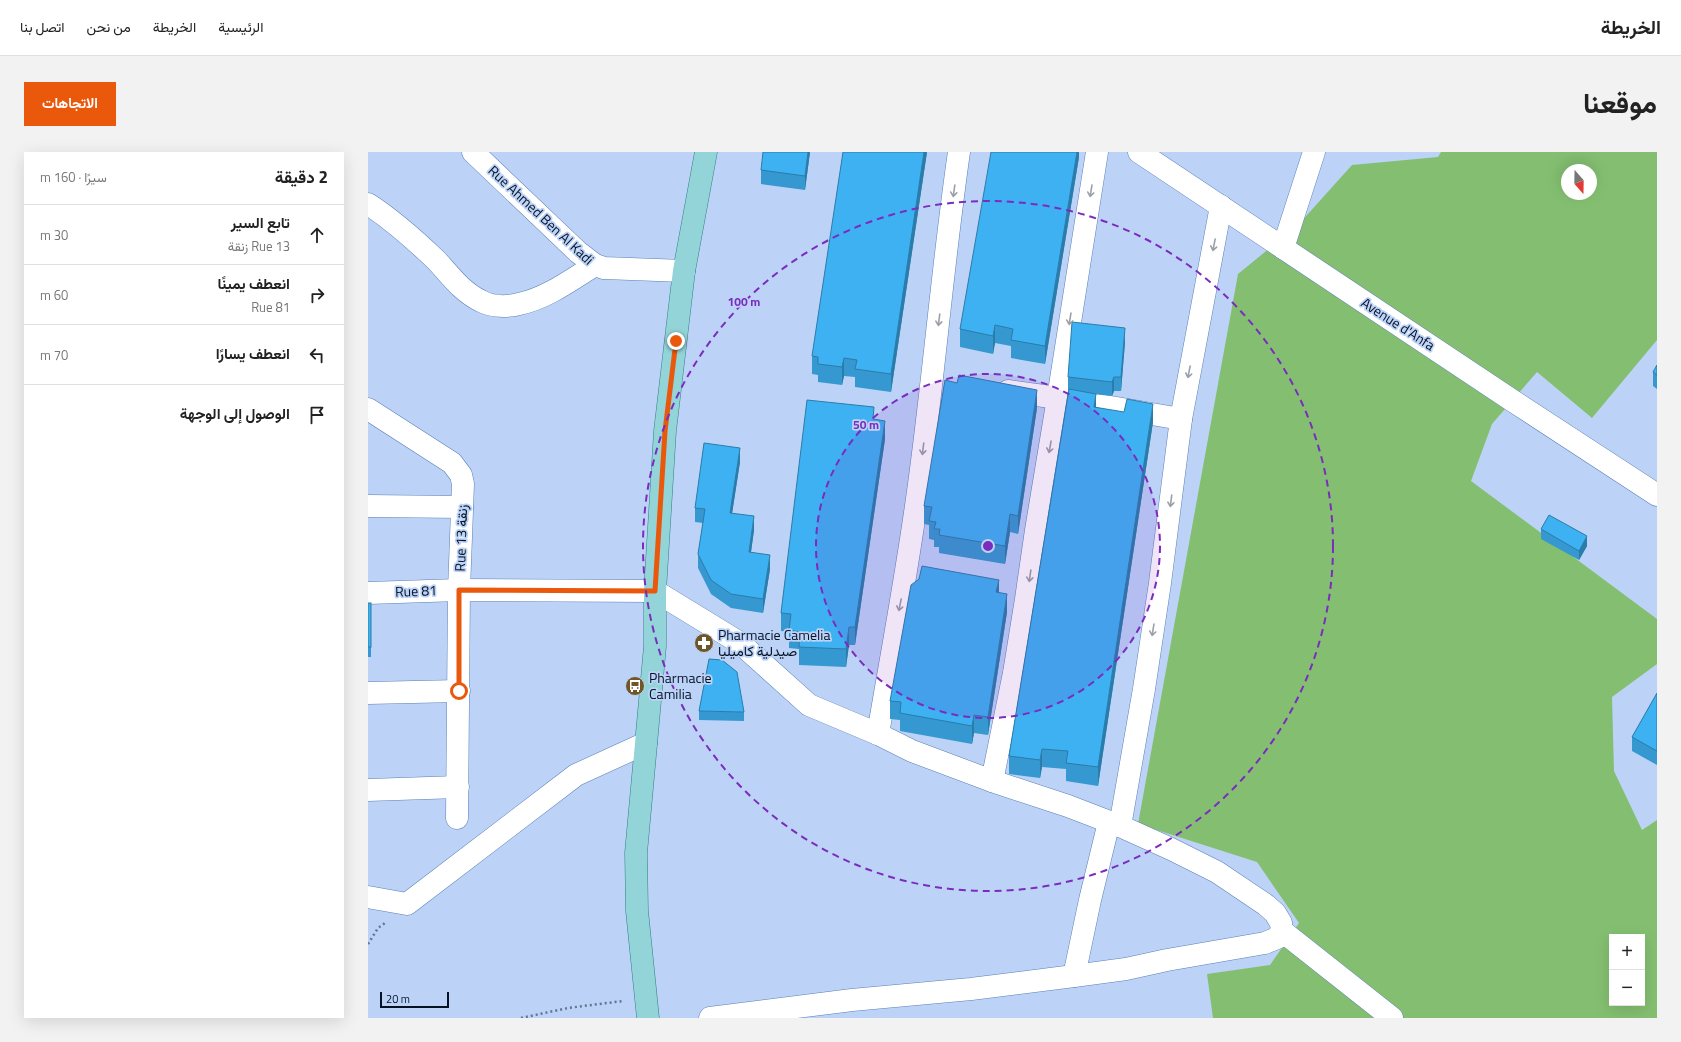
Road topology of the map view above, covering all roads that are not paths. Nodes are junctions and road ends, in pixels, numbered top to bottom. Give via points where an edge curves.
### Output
1 (473, 152) edge
2 (706, 152) edge
3 (959, 152) edge
4 (1097, 152) edge
5 (1140, 152) edge
6 (1314, 152) edge
7 (368, 204) edge
8 (1221, 206) junction
9 (1282, 248) junction
10 (595, 265) junction
11 (684, 271) junction
12 (932, 378) junction
13 (953, 382) edge
14 (989, 389) edge
15 (1058, 398) junction
16 (368, 409) edge
17 (1181, 419) junction
18 (1657, 495) edge
19 (368, 506) edge
20 (462, 507) junction
21 (905, 576) junction
22 (928, 581) edge
23 (459, 590) junction
24 (655, 591) junction
25 (368, 593) edge
26 (1004, 596) edge
27 (1026, 599) junction
28 (459, 691) junction
29 (368, 693) edge
30 (878, 734) junction
31 (646, 744) junction
32 (992, 782) junction
33 (458, 787) junction
34 (368, 790) edge
35 (457, 818) dead end
36 (1114, 824) junction
37 (368, 897) edge
38 (1282, 930) junction
39 (1074, 976) junction
40 (646, 1008) edge
41 (854, 1009) edge
42 (710, 1018) edge
43 (1392, 1018) edge

1 - 10 street, Rue Ahmed Ben Al Kadi via 578,252
2 - 11 main road
3 -> 12 street
4 -> 15 street
5 - 8 street, Avenue d'Anfa
6 - 9 street
7 - 10 street via 400,227 468,294 482,302 498,306 519,304 538,298
8 - 9 street, Avenue d'Anfa
8 -> 17 street
9 - 18 street, Avenue d'Anfa
10 - 11 street, Rue Ahmed Ben Al Kadi via 614,269
11 - 24 main road via 665,431
12 - 13 street
12 -> 21 street
14 - 15 street
15 - 17 street
15 -> 27 street
16 - 20 street, Rue 13 زنقة via 452,462 463,484
17 -> 36 street via 1157,598
19 - 20 street
20 - 23 street, Rue 13 زنقة
21 - 22 street
21 -> 30 street
23 - 24 street, Rue 81
23 - 25 street, Rue 81
23 - 28 street, Rue 13 زنقة
24 - 30 street via 740,643 809,704
24 - 31 main road via 655,646
26 - 27 street
27 - 32 street
28 - 29 street
28 - 33 street, Rue 13 زنقة
30 - 32 street via 912,751
31 - 37 street via 576,775 407,904
31 - 40 main road via 636,853
32 - 36 street via 1068,806
33 - 34 street
33 - 35 street, Rue 13 زنقة
36 - 38 street via 1217,872 1275,913
36 - 39 street via 1090,900
38 - 39 street via 1277,938 1265,943
38 - 43 street
39 - 41 street via 971,989
41 - 42 street

